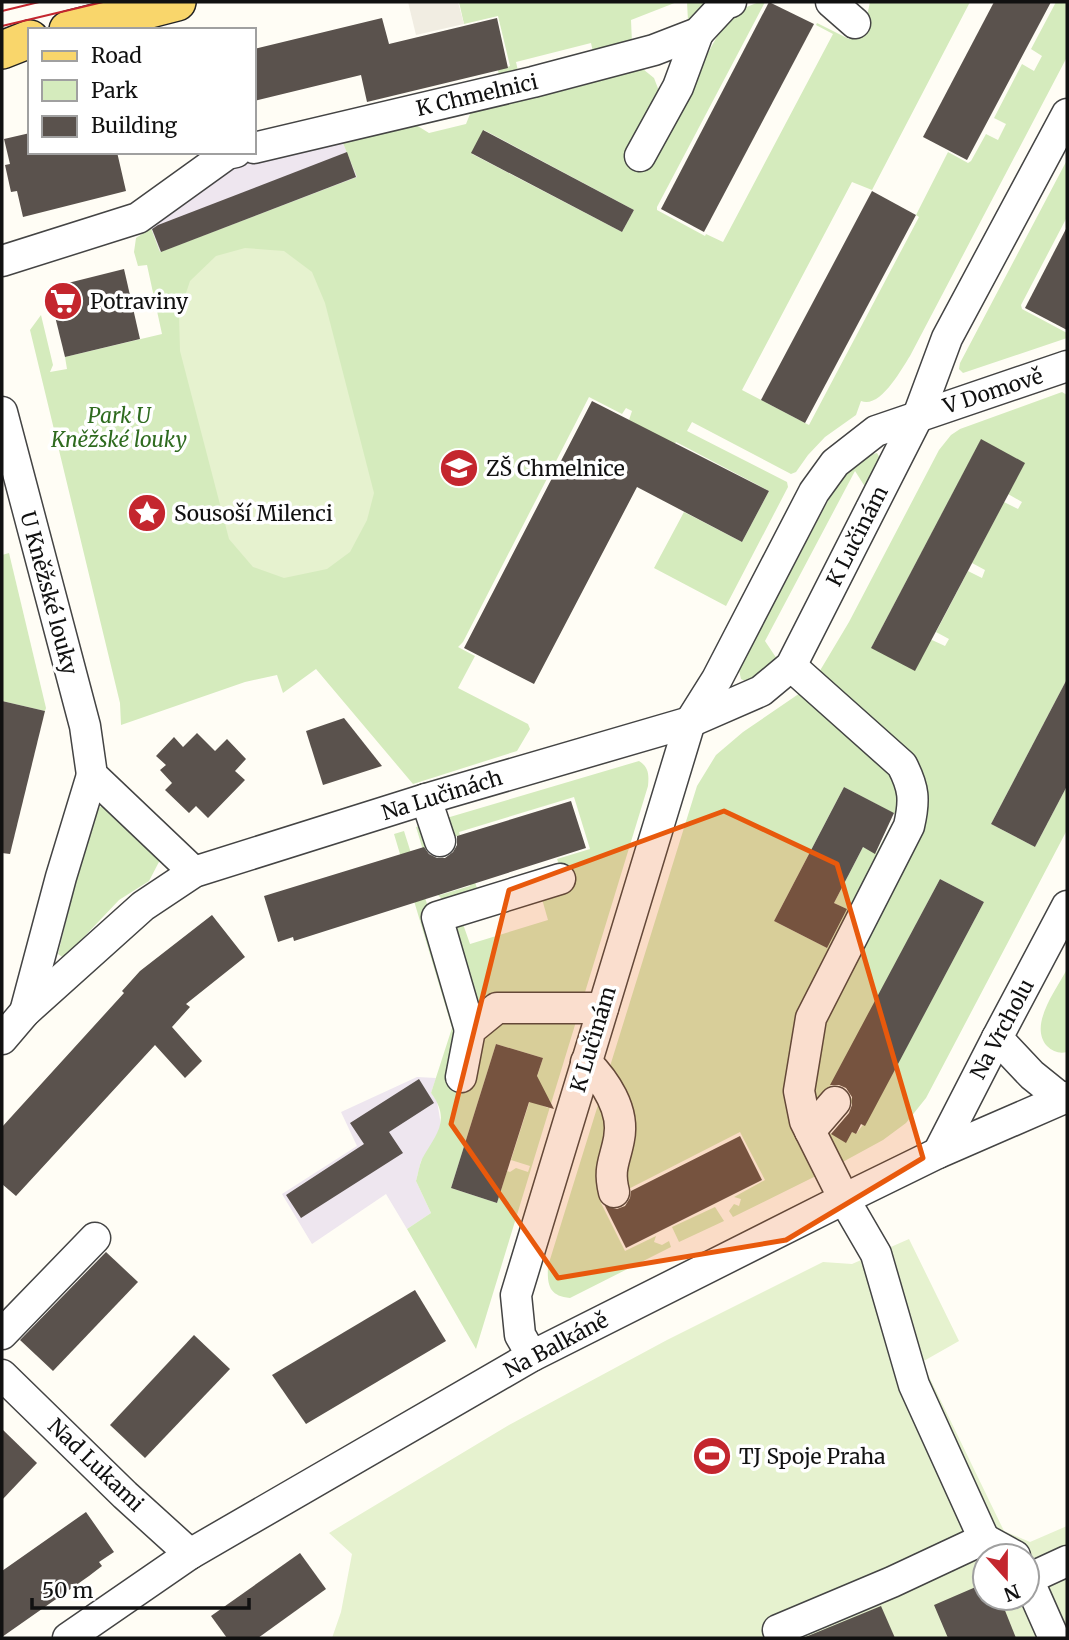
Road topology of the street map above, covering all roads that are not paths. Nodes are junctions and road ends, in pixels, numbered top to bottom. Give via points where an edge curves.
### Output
1 (177, 2) edge
2 (731, 2) edge
3 (831, 2) edge
4 (855, 23) dead end
5 (76, 28) edge
6 (698, 33) junction
7 (28, 40) edge
8 (2, 50) edge
9 (1067, 114) edge
10 (256, 148) edge
11 (227, 154) edge
12 (640, 156) dead end
13 (2, 261) edge
14 (1067, 366) edge
15 (2, 412) edge
16 (918, 416) junction
17 (791, 666) junction
18 (690, 722) junction
19 (92, 775) junction
20 (426, 799) junction
21 (440, 841) dead end
22 (194, 872) junction
23 (560, 879) dead end
24 (1067, 906) edge
25 (603, 1007) junction
26 (25, 1012) junction
27 (470, 1030) junction
28 (997, 1038) junction
29 (2, 1039) edge
30 (586, 1062) junction
31 (461, 1077) dead end
32 (1065, 1098) edge
33 (835, 1102) dead end
34 (810, 1131) junction
35 (938, 1153) junction
36 (614, 1192) dead end
37 (844, 1199) junction
38 (95, 1238) dead end
39 (2, 1334) edge
40 (532, 1356) junction
41 (2, 1375) edge
42 (985, 1539) junction
43 (989, 1542) edge
44 (190, 1554) junction
45 (1067, 1561) edge
46 (1041, 1567) edge
47 (1041, 1610) edge
48 (108, 1626) edge
49 (68, 1638) edge
50 (782, 1638) edge
51 (1054, 1638) edge

1 - 5 main road
2 - 6 street, K Chmelnici
3 - 4 street
6 - 10 street, K Chmelnici via 654,50 533,82
6 - 12 street, K Chmelnici via 678,88
7 - 8 main road
9 - 16 street, K Lučinám via 947,338
11 - 13 street via 138,218
14 - 16 street, V Domově
15 - 19 street, U Kněžské louky via 83,717
16 - 17 street, K Lučinám
16 - 18 street, K Lučinám via 876,431 835,463 814,492
17 - 18 street, K Lučinám via 761,691
17 - 34 street via 902,765 914,804 909,826 811,1018 799,1091
18 - 20 street, Na Lučinách
18 - 25 street, K Lučinám
19 - 22 street
19 - 26 street, U Kněžské louky
20 - 21 street
20 - 22 street, Na Lučinách
22 - 26 street, U Kněžské louky via 143,906
23 - 27 street via 438,917
24 - 28 street, Na Vrcholu
25 - 27 street via 496,1007
25 - 30 street, K Lučinám
26 - 29 street, U Kněžské louky
27 - 31 street
28 - 32 street via 1032,1075
28 - 35 street, Na Vrcholu
30 - 36 street via 602,1077 616,1105 620,1135 610,1175
30 - 40 street, K Lučinám via 516,1295 520,1335
32 - 35 street, Na Balkáně
33 - 34 street
34 - 37 street
35 - 37 street, Na Balkáně
37 - 40 street, Na Balkáně
37 - 42 street via 876,1254 914,1385
38 - 39 street
40 - 44 street, Na Balkáně
41 - 44 street, Nad Lukami
42 - 43 street
42 - 50 street via 778,1630
44 - 48 street, Na Balkáně
45 - 46 street
47 - 51 street
48 - 49 street, Na Balkáně

